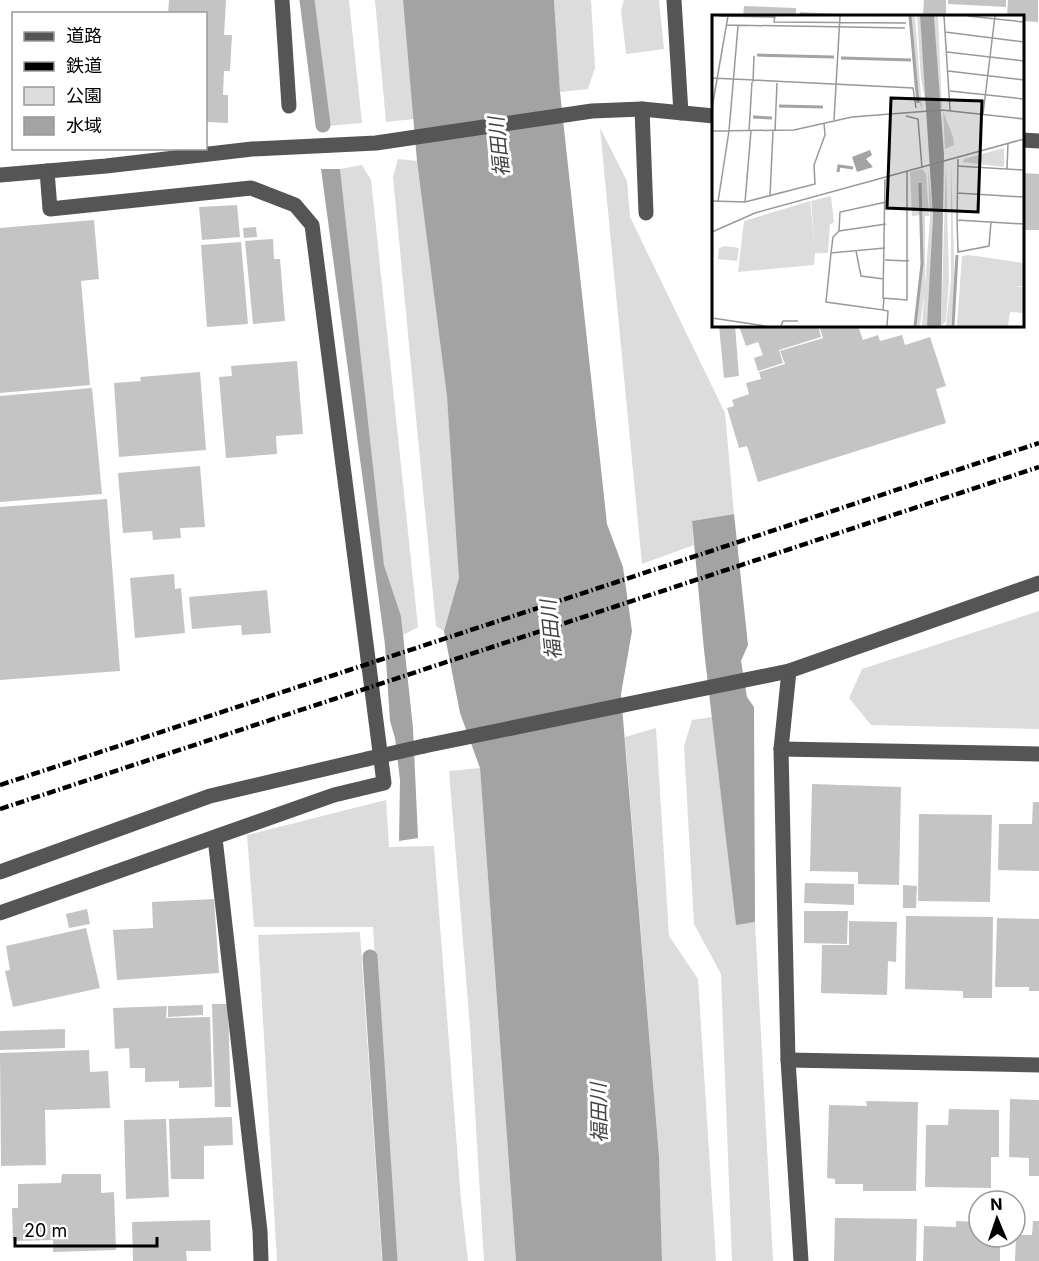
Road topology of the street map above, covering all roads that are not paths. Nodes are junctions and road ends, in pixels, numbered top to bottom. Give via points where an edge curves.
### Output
1 (282, 0) edge
2 (674, 0) edge
3 (289, 106) dead end
4 (642, 109) junction
5 (681, 113) junction
6 (712, 116) edge
7 (1024, 140) edge
8 (1039, 141) edge
9 (47, 171) junction
10 (0, 175) edge
11 (646, 213) dead end
12 (1039, 583) edge
13 (789, 671) junction
14 (781, 749) junction
15 (1039, 754) edge
16 (215, 838) junction
17 (0, 872) edge
18 (0, 913) edge
19 (788, 1060) junction
20 (1039, 1065) edge
21 (261, 1261) edge
22 (801, 1261) edge

1 - 3 street
2 - 5 street
4 - 5 street
4 - 9 street via 592,111 376,143 252,148
4 - 11 street
5 - 6 street
7 - 8 street
9 - 10 street
9 - 16 street via 50,209 251,188 296,205 312,225 384,783 334,795
12 - 13 street
13 - 14 street
13 - 17 street, bridge via 441,742 210,796
14 - 15 street
14 - 19 street
16 - 18 street
16 - 21 street
19 - 20 street
19 - 22 street

